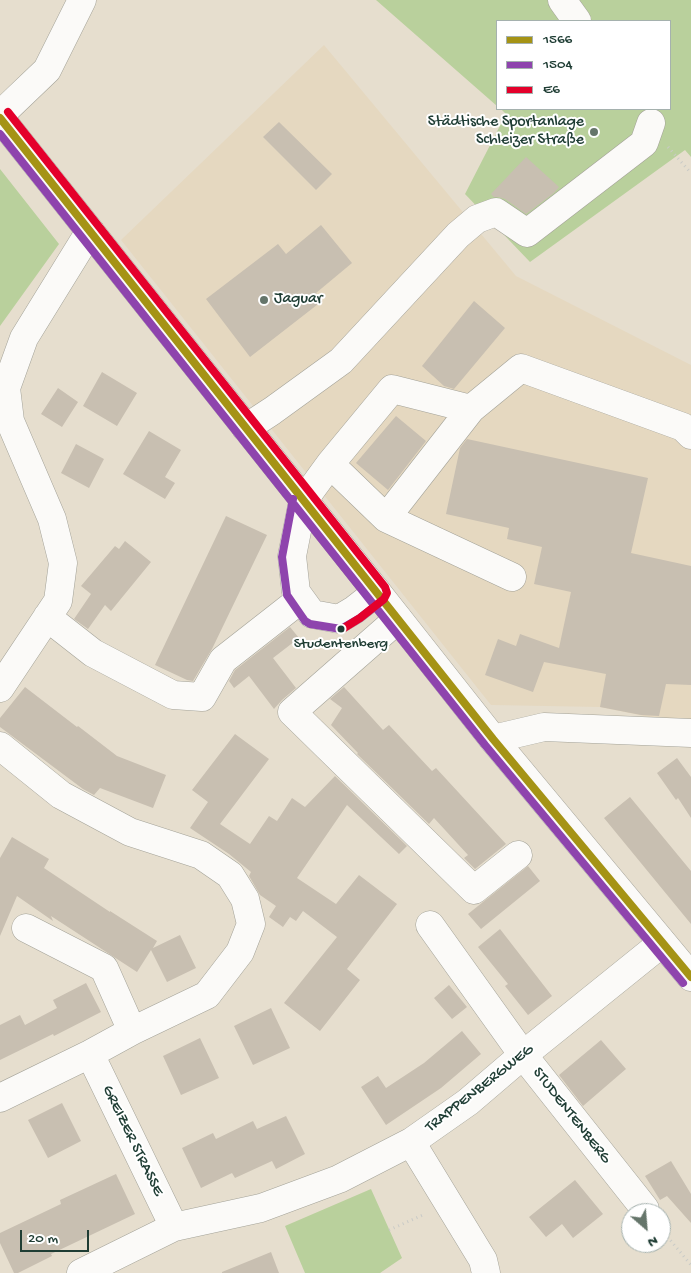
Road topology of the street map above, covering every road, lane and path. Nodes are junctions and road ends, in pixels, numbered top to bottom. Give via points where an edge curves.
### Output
1 (82, 0) edge
2 (562, 0) edge
3 (576, 20) edge
4 (0, 117) edge
5 (652, 125) edge
6 (691, 173) edge
7 (90, 231) junction
8 (471, 408) junction
9 (246, 428) junction
10 (691, 435) edge
11 (330, 464) junction
12 (304, 501) junction
13 (386, 518) junction
14 (512, 577) dead end
15 (377, 592) junction
16 (301, 599) junction
17 (47, 617) junction
18 (398, 619) junction
19 (0, 688) edge
20 (691, 733) edge
21 (492, 739) junction
22 (0, 746) edge
23 (518, 855) dead end
24 (430, 925) dead end
25 (26, 928) dead end
26 (662, 943) junction
27 (691, 976) edge
28 (132, 1031) junction
29 (90, 1054) junction
30 (523, 1055) junction
31 (0, 1098) edge
32 (411, 1142) junction
33 (640, 1203) edge
34 (449, 1204) junction
35 (174, 1227) junction
36 (389, 1230) dead end
37 (671, 1241) edge
38 (691, 1266) edge
39 (81, 1273) edge
40 (486, 1273) edge

1 - 4 street via 47,70
2 - 3 street
4 - 7 street
5 - 6 path
5 - 9 street via 644,143 526,234 496,212 477,219 458,235 341,361
7 - 9 street
7 - 17 street via 24,338 6,388 10,421 52,519 63,563 58,601
8 - 10 street via 522,368 683,427
8 - 11 street via 392,389
8 - 13 street
9 - 12 street
11 - 12 street
11 - 13 street
12 - 15 street
12 - 16 street via 292,556 296,592
13 - 14 street
15 - 16 street via 339,620 312,614
15 - 18 street
16 - 17 street via 223,660 202,698 173,695 94,653
17 - 19 street
18 - 21 street
18 - 23 street via 292,712 474,890
20 - 21 street via 544,727
21 - 26 street
22 - 28 street via 61,795 130,832 201,855 230,875 245,899 250,924 240,952 206,995
24 - 30 street, STUDENTENBERG
25 - 28 street via 104,968
26 - 27 street
26 - 30 street, TRAPPENBERGWEG
28 - 29 street
29 - 31 street
29 - 35 street, GREIZER STRASSE
30 - 32 street, TRAPPENBERGWEG via 468,1102
30 - 33 street, STUDENTENBERG
32 - 34 street
32 - 35 street, TRAPPENBERGWEG via 339,1179 262,1208
34 - 36 path
34 - 40 street via 483,1260
35 - 39 street, TRAPPENBERGWEG
37 - 38 path

